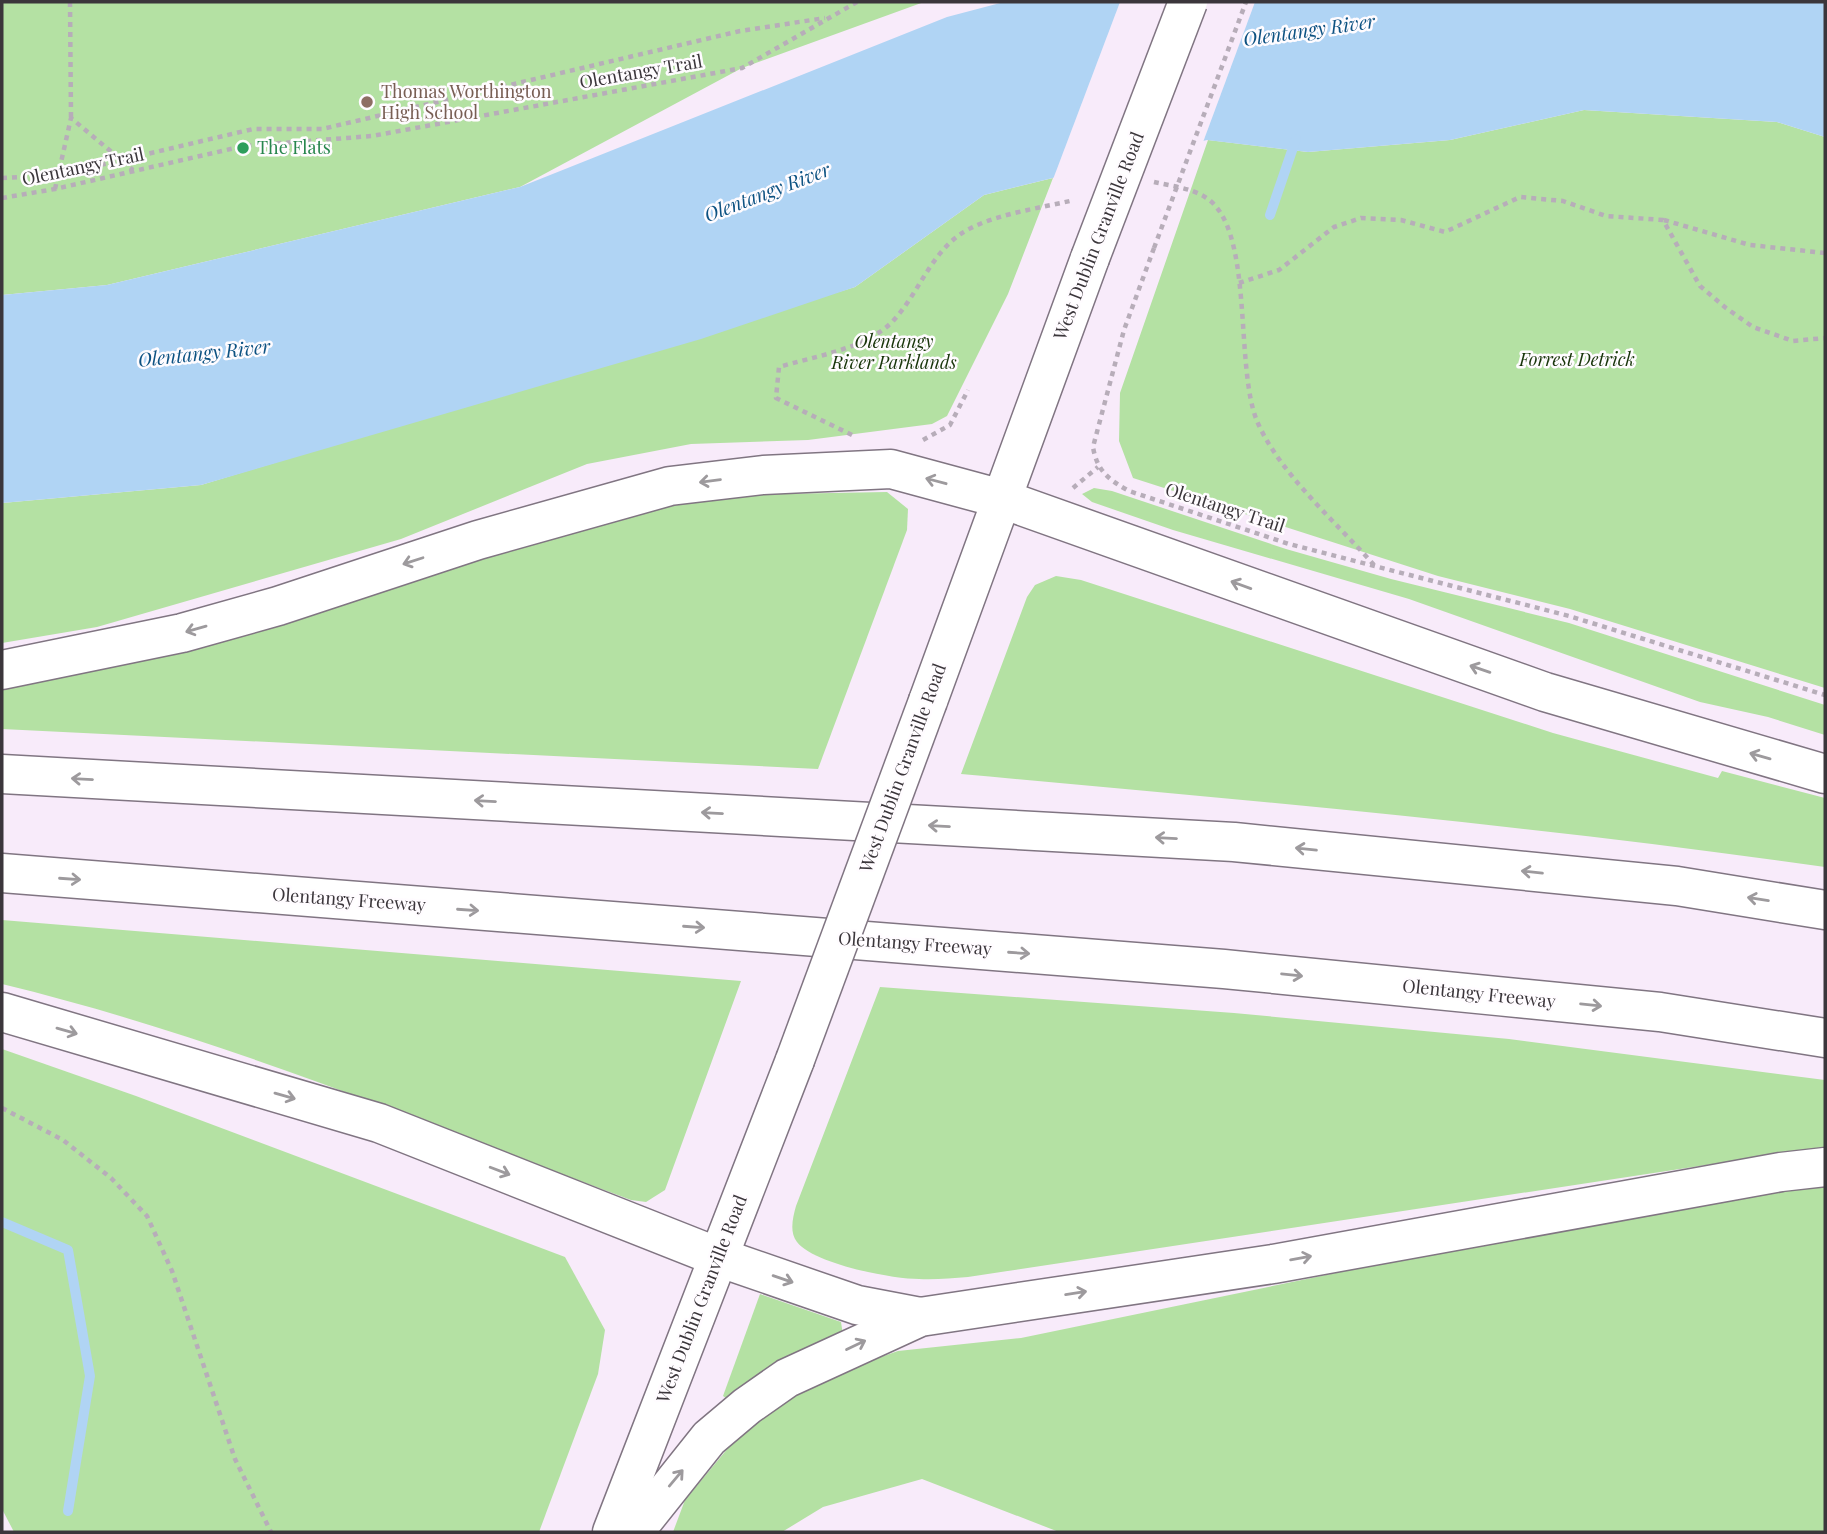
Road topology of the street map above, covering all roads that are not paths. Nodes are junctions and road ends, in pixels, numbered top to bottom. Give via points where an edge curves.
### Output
1 (1188, 2) edge
2 (1002, 499) junction
3 (2, 670) edge
4 (2, 774) edge
5 (1825, 774) edge
6 (2, 873) edge
7 (1825, 909) edge
8 (2, 1012) edge
9 (1825, 1038) edge
10 (1825, 1167) edge
11 (719, 1257) junction
12 (920, 1317) junction
13 (612, 1532) edge
14 (634, 1532) edge

1 - 2 main road, West Dublin Granville Road, bridge
2 -> 3 main road via 891,469 763,475 670,486 478,540 194,630
5 -> 2 main road via 1545,692
2 - 11 main road, West Dublin Granville Road, bridge
7 -> 4 main road via 1677,886 1234,842
6 -> 9 main road, Olentangy Freeway via 1224,968 1660,1012
8 -> 11 main road via 379,1124
12 -> 10 main road via 1273,1264
11 -> 12 main road via 858,1305
11 - 13 main road, West Dublin Granville Road
14 -> 12 main road via 709,1438 747,1406 787,1378

